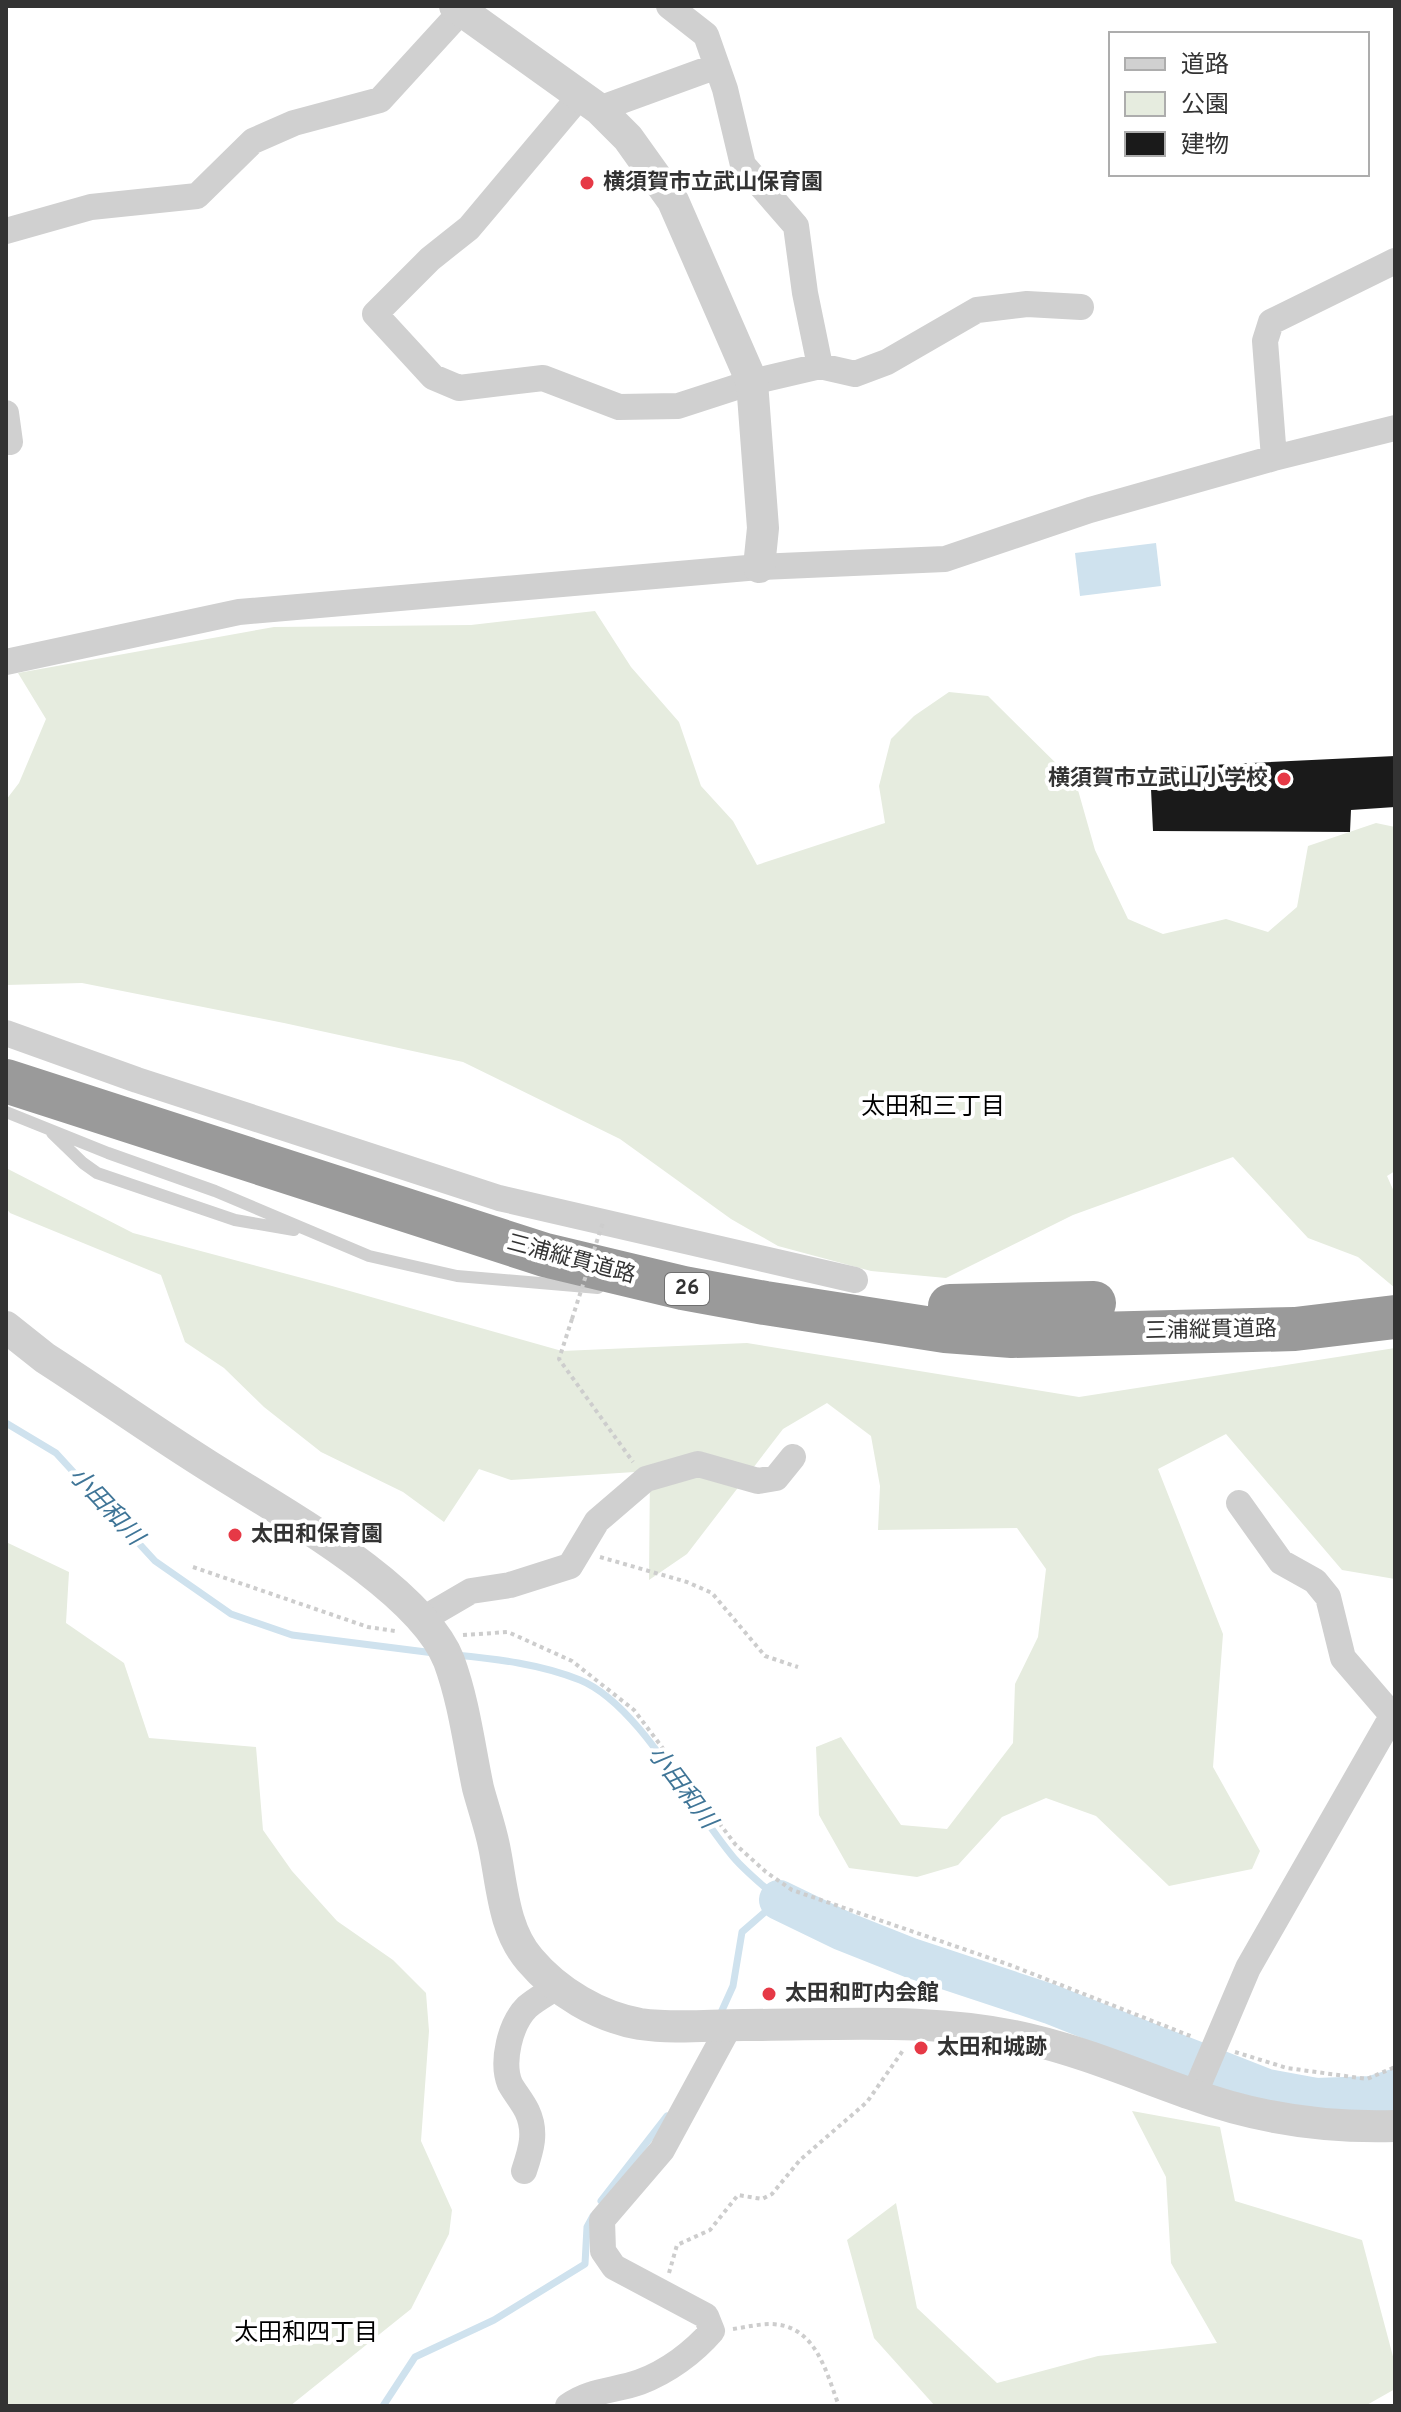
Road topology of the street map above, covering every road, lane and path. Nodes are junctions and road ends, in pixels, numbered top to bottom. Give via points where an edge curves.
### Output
1 (669, 6) edge
2 (461, 8) edge
3 (717, 66) junction
4 (589, 103) junction
5 (6, 231) edge
6 (1395, 261) edge
7 (1081, 307) dead end
8 (820, 366) junction
9 (752, 382) junction
10 (6, 413) edge
11 (1395, 428) edge
12 (6, 442) edge
13 (1274, 458) junction
14 (759, 567) junction
15 (6, 662) edge
16 (6, 1033) edge
17 (6, 1068) edge
18 (6, 1081) edge
19 (6, 1112) edge
20 (44, 1128) junction
21 (603, 1222) junction
22 (313, 1233) junction
23 (612, 1290) dead end
24 (1395, 1295) edge
25 (664, 1297) dead end
26 (849, 1298) junction
27 (1395, 1317) edge
28 (6, 1327) edge
29 (793, 1457) dead end
30 (646, 1479) junction
31 (1239, 1503) dead end
32 (579, 1551) junction
33 (193, 1567) dead end
34 (429, 1628) junction
35 (798, 1667) dead end
36 (1392, 1717) edge
37 (558, 1986) junction
38 (730, 2025) junction
39 (920, 2026) junction
40 (1215, 2046) junction
41 (1395, 2067) edge
42 (1194, 2095) junction
43 (1395, 2126) edge
44 (524, 2171) dead end
45 (664, 2294) junction
46 (712, 2331) junction
47 (568, 2406) edge
48 (839, 2406) edge

1 - 3 street via 706,35
2 - 4 street
2 - 5 street via 380,100 294,123 253,141 197,196 91,207
3 - 4 street
3 - 8 street via 743,165 796,226
4 - 9 street via 628,138 673,201
4 - 9 street via 469,228 375,314 433,377 459,388 543,378 619,407 678,406
6 - 13 street via 1271,322 1265,341
7 - 8 street via 1027,304 977,310 887,362 855,374
8 - 9 street
9 - 14 street via 763,528
10 - 12 street
11 - 13 street
13 - 14 street via 1090,510 945,559
14 - 15 street via 239,612
16 - 21 street via 499,1198
17 - 24 highway, 三浦縦貫道路 / 26 via 549,1244 782,1294 920,1307
18 - 26 highway, 三浦縦貫道路 / 26 via 545,1255 683,1288
19 - 20 lane
20 - 22 lane
20 - 22 lane via 97,1173 235,1220
21 - 26 street
21 - 30 path, bridge via 559,1359
22 - 23 lane via 369,1256 424,1270
25 - 26 lane via 786,1317
26 - 27 highway, 三浦縦貫道路 / 26 via 945,1331 1012,1336 1295,1329
28 - 34 street via 45,1358 354,1559
29 - 30 street via 776,1478 758,1481 698,1464
30 - 32 street via 597,1521
31 - 36 street via 1281,1562 1315,1581 1328,1597 1343,1658
32 - 34 street via 570,1566 471,1591
32 - 35 path via 712,1593 765,1656
33 - 34 path via 368,1627
34 - 37 street via 448,1658 464,1713 510,1925 528,1958
34 - 40 path via 508,1632 572,1661 634,1710 735,1844 792,1890 1010,1965
36 - 40 street via 1248,1968
37 - 38 street via 602,2012 638,2023
37 - 44 street via 526,2008 508,2048 510,2083 533,2132
38 - 39 street
38 - 45 street via 662,2150 602,2220 603,2251 614,2267
39 - 42 street via 1025,2038
39 - 45 path via 867,2102 800,2160 772,2194 762,2199 738,2195 710,2230 677,2245
40 - 41 path via 1287,2068 1367,2079
40 - 42 street
42 - 43 street via 1272,2116 1332,2125
45 - 46 street via 706,2316
46 - 47 street via 679,2361 641,2382 582,2396
46 - 48 path via 791,2327 809,2339

